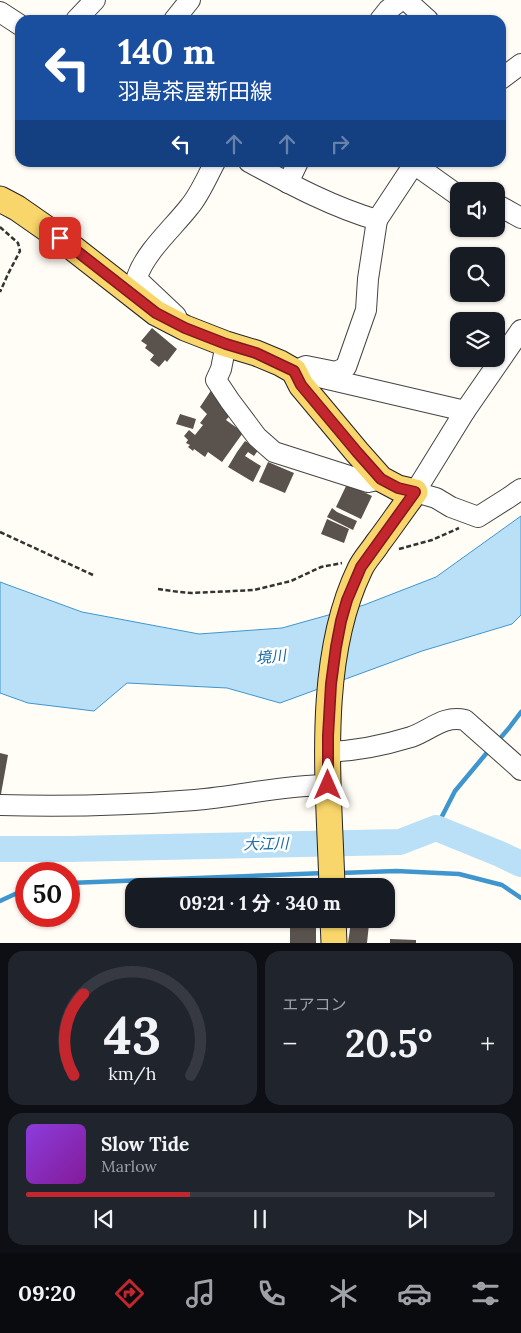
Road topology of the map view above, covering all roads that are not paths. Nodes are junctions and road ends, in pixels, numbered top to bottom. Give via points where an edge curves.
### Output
1 (94, 0) edge
2 (190, 0) edge
3 (401, 0) edge
4 (406, 0) edge
5 (0, 12) edge
6 (80, 15) edge
7 (178, 15) edge
8 (384, 15) edge
9 (422, 15) edge
10 (15, 22) edge
11 (521, 64) edge
12 (506, 75) edge
13 (212, 167) edge
14 (258, 167) edge
15 (296, 167) edge
16 (410, 167) edge
17 (419, 167) edge
18 (288, 183) junction
19 (450, 190) edge
20 (0, 199) edge
21 (505, 209) edge
22 (521, 218) edge
23 (377, 220) junction
24 (178, 325) junction
25 (521, 330) edge
26 (226, 344) junction
27 (294, 371) junction
28 (466, 411) junction
29 (381, 479) junction
30 (521, 489) edge
31 (415, 492) junction
32 (328, 744) junction
33 (519, 768) edge
34 (328, 785) junction
35 (0, 805) edge
36 (332, 878) edge
37 (333, 928) edge
38 (334, 943) edge

1 - 6 street
2 - 7 street
3 - 8 street
4 - 9 street
5 - 10 street
11 - 12 street
13 - 24 street via 191,205 164,236 137,277 176,316
14 - 18 street
15 - 18 street
16 - 23 street
17 - 19 street
18 - 23 street via 354,214
20 - 24 main road via 60,238 156,313
21 - 22 street
23 - 27 street via 366,310 346,367 336,372 306,366
24 - 26 main road
25 - 28 street
26 - 27 main road via 256,353
26 - 29 street via 216,380 257,437 274,452 368,482
27 - 28 street
27 - 29 main road via 301,385
28 - 31 street
29 - 31 main road
30 - 31 street via 478,517
31 - 32 main road via 365,561 347,600 331,684
32 - 33 street via 346,752 412,736 437,723 457,718 465,720
32 - 34 main road
34 - 35 street via 196,800 79,806
34 - 36 main road
37 - 38 main road

